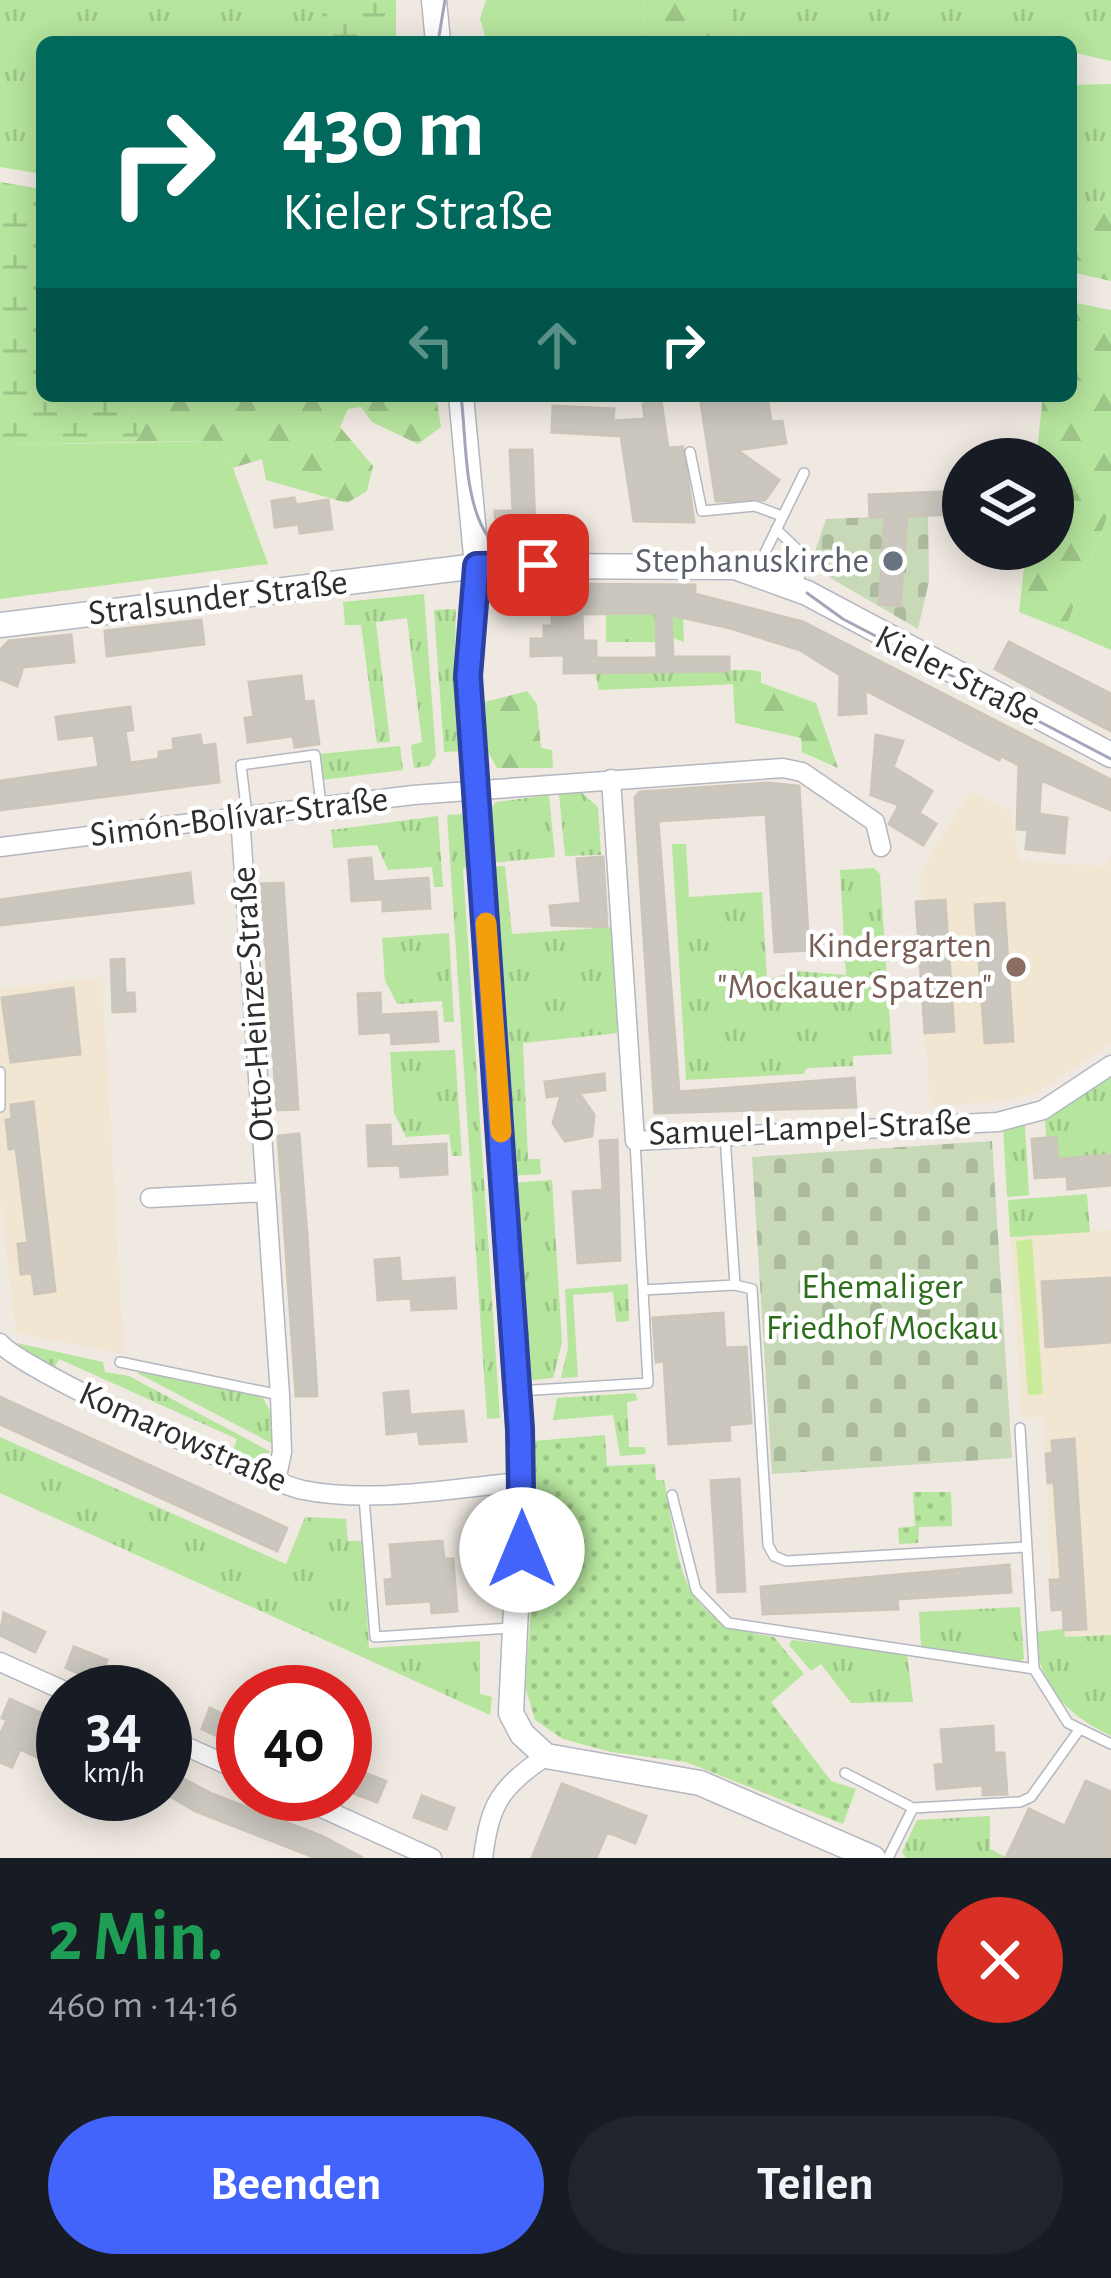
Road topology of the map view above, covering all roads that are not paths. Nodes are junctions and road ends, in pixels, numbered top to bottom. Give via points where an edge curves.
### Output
1 (434, 0) edge
2 (437, 36) edge
3 (462, 402) edge
4 (690, 452) dead end
5 (804, 473) dead end
6 (782, 516) junction
7 (776, 529) junction
8 (477, 566) junction
9 (436, 571) junction
10 (756, 572) junction
11 (803, 592) junction
12 (472, 615) junction
13 (0, 625) edge
14 (1111, 755) edge
15 (610, 779) junction
16 (478, 789) junction
17 (322, 806) junction
18 (244, 816) junction
19 (881, 847) dead end
20 (0, 848) edge
21 (1111, 1065) edge
22 (0, 1072) edge
23 (0, 1107) edge
24 (724, 1136) junction
25 (635, 1141) junction
26 (266, 1192) junction
27 (150, 1198) dead end
28 (735, 1285) junction
29 (644, 1290) junction
30 (0, 1342) edge
31 (120, 1362) dead end
32 (518, 1391) junction
33 (280, 1395) junction
34 (1020, 1428) dead end
35 (276, 1481) junction
36 (522, 1482) junction
37 (364, 1494) junction
38 (673, 1495) dead end
39 (1025, 1547) junction
40 (517, 1628) junction
41 (0, 1661) edge
42 (1034, 1669) junction
43 (36, 1678) edge
44 (1079, 1730) junction
45 (1111, 1744) edge
46 (546, 1756) junction
47 (845, 1773) dead end
48 (913, 1808) junction
49 (350, 1821) edge
50 (432, 1858) edge
51 (483, 1858) edge
52 (872, 1858) edge
53 (888, 1858) edge

1 - 2 street
3 - 8 street
4 - 6 lane via 702,511 755,506
5 - 6 lane
6 - 7 lane
7 - 10 lane
7 - 11 lane via 800,552
8 - 9 street, Stralsunder Straße
8 - 10 street
8 - 12 street
9 - 12 street via 450,578
9 - 13 street, Stralsunder Straße
10 - 11 street, Kieler Straße
11 - 14 street, Kieler Straße
12 - 16 street via 468,676
15 - 16 street
15 - 19 street via 802,772 875,822
15 - 25 street, Samuel-Lampel-Straße
16 - 17 street, Simón-Bolívar-Straße
16 - 32 street
17 - 18 street, Simón-Bolívar-Straße
17 - 18 lane via 315,755 241,765
18 - 20 street, Simón-Bolívar-Straße
18 - 26 street, Otto-Heinze-Straße
21 - 24 street, Samuel-Lampel-Straße via 1042,1110 998,1122
22 - 23 lane
24 - 25 street, Samuel-Lampel-Straße
24 - 28 lane
25 - 29 lane
26 - 27 street, Otto-Heinze-Straße
26 - 33 street, Otto-Heinze-Straße
28 - 29 lane
28 - 39 lane via 752,1288 774,1556
29 - 32 lane via 648,1383
30 - 35 street, Komarowstraße via 27,1366
31 - 33 lane
32 - 36 street
33 - 35 street, Otto-Heinze-Straße
34 - 39 lane
35 - 37 street, Komarowstraße
36 - 37 street, Komarowstraße
36 - 40 street
37 - 40 lane via 375,1637
38 - 42 lane via 696,1590 728,1624
39 - 42 lane
40 - 46 street via 511,1713
41 - 43 street
42 - 44 lane
44 - 45 lane
44 - 48 lane via 1020,1802
46 - 51 street via 512,1780 489,1812
46 - 52 street via 700,1784
47 - 48 lane
48 - 53 lane
49 - 50 street

